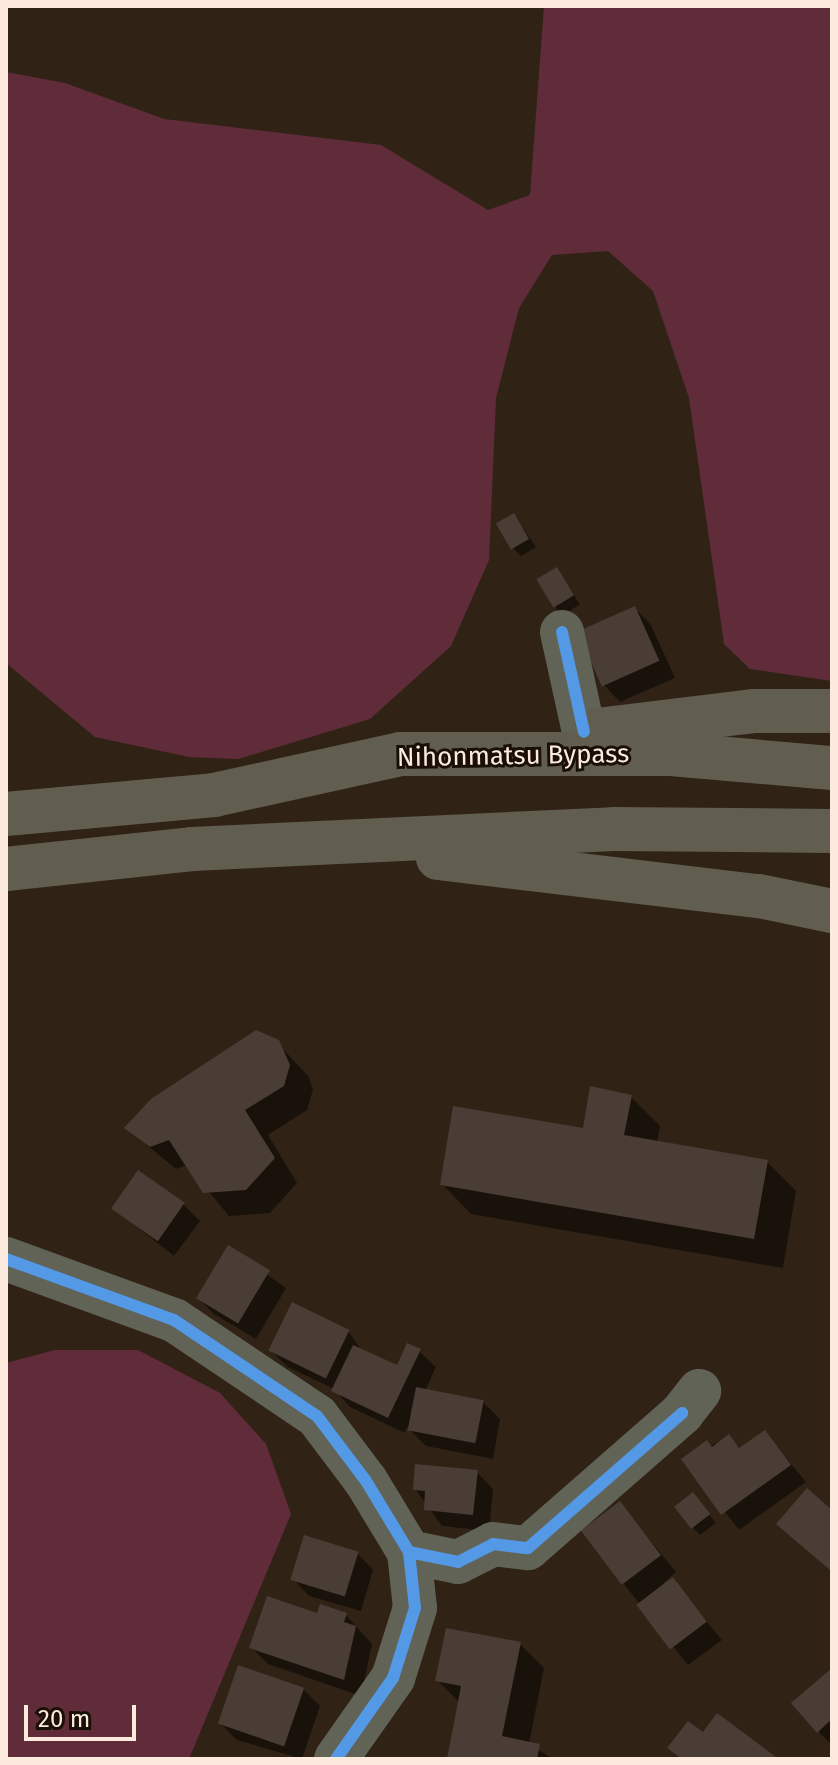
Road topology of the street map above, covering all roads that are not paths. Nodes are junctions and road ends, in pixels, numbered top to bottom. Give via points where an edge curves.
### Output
1 (562, 632) dead end
2 (832, 711) edge
3 (584, 732) junction
4 (400, 754) junction
5 (832, 768) edge
6 (6, 814) edge
7 (832, 831) edge
8 (333, 843) junction
9 (6, 869) edge
10 (832, 911) edge
11 (6, 1259) edge
12 (690, 1402) dead end
13 (409, 1552) junction
14 (336, 1759) edge

1 - 3 street
2 - 3 highway via 753,711
3 - 4 highway
4 - 5 highway, Nihonmatsu Bypass via 671,754
4 - 6 highway, Nihonmatsu Bypass via 214,795
7 - 8 highway via 614,829
8 - 9 highway via 192,849
8 - 10 highway via 759,896
11 - 13 street via 174,1320 317,1416 366,1481
12 - 13 street via 528,1548 493,1544 458,1562
13 - 14 street via 415,1608 404,1657

